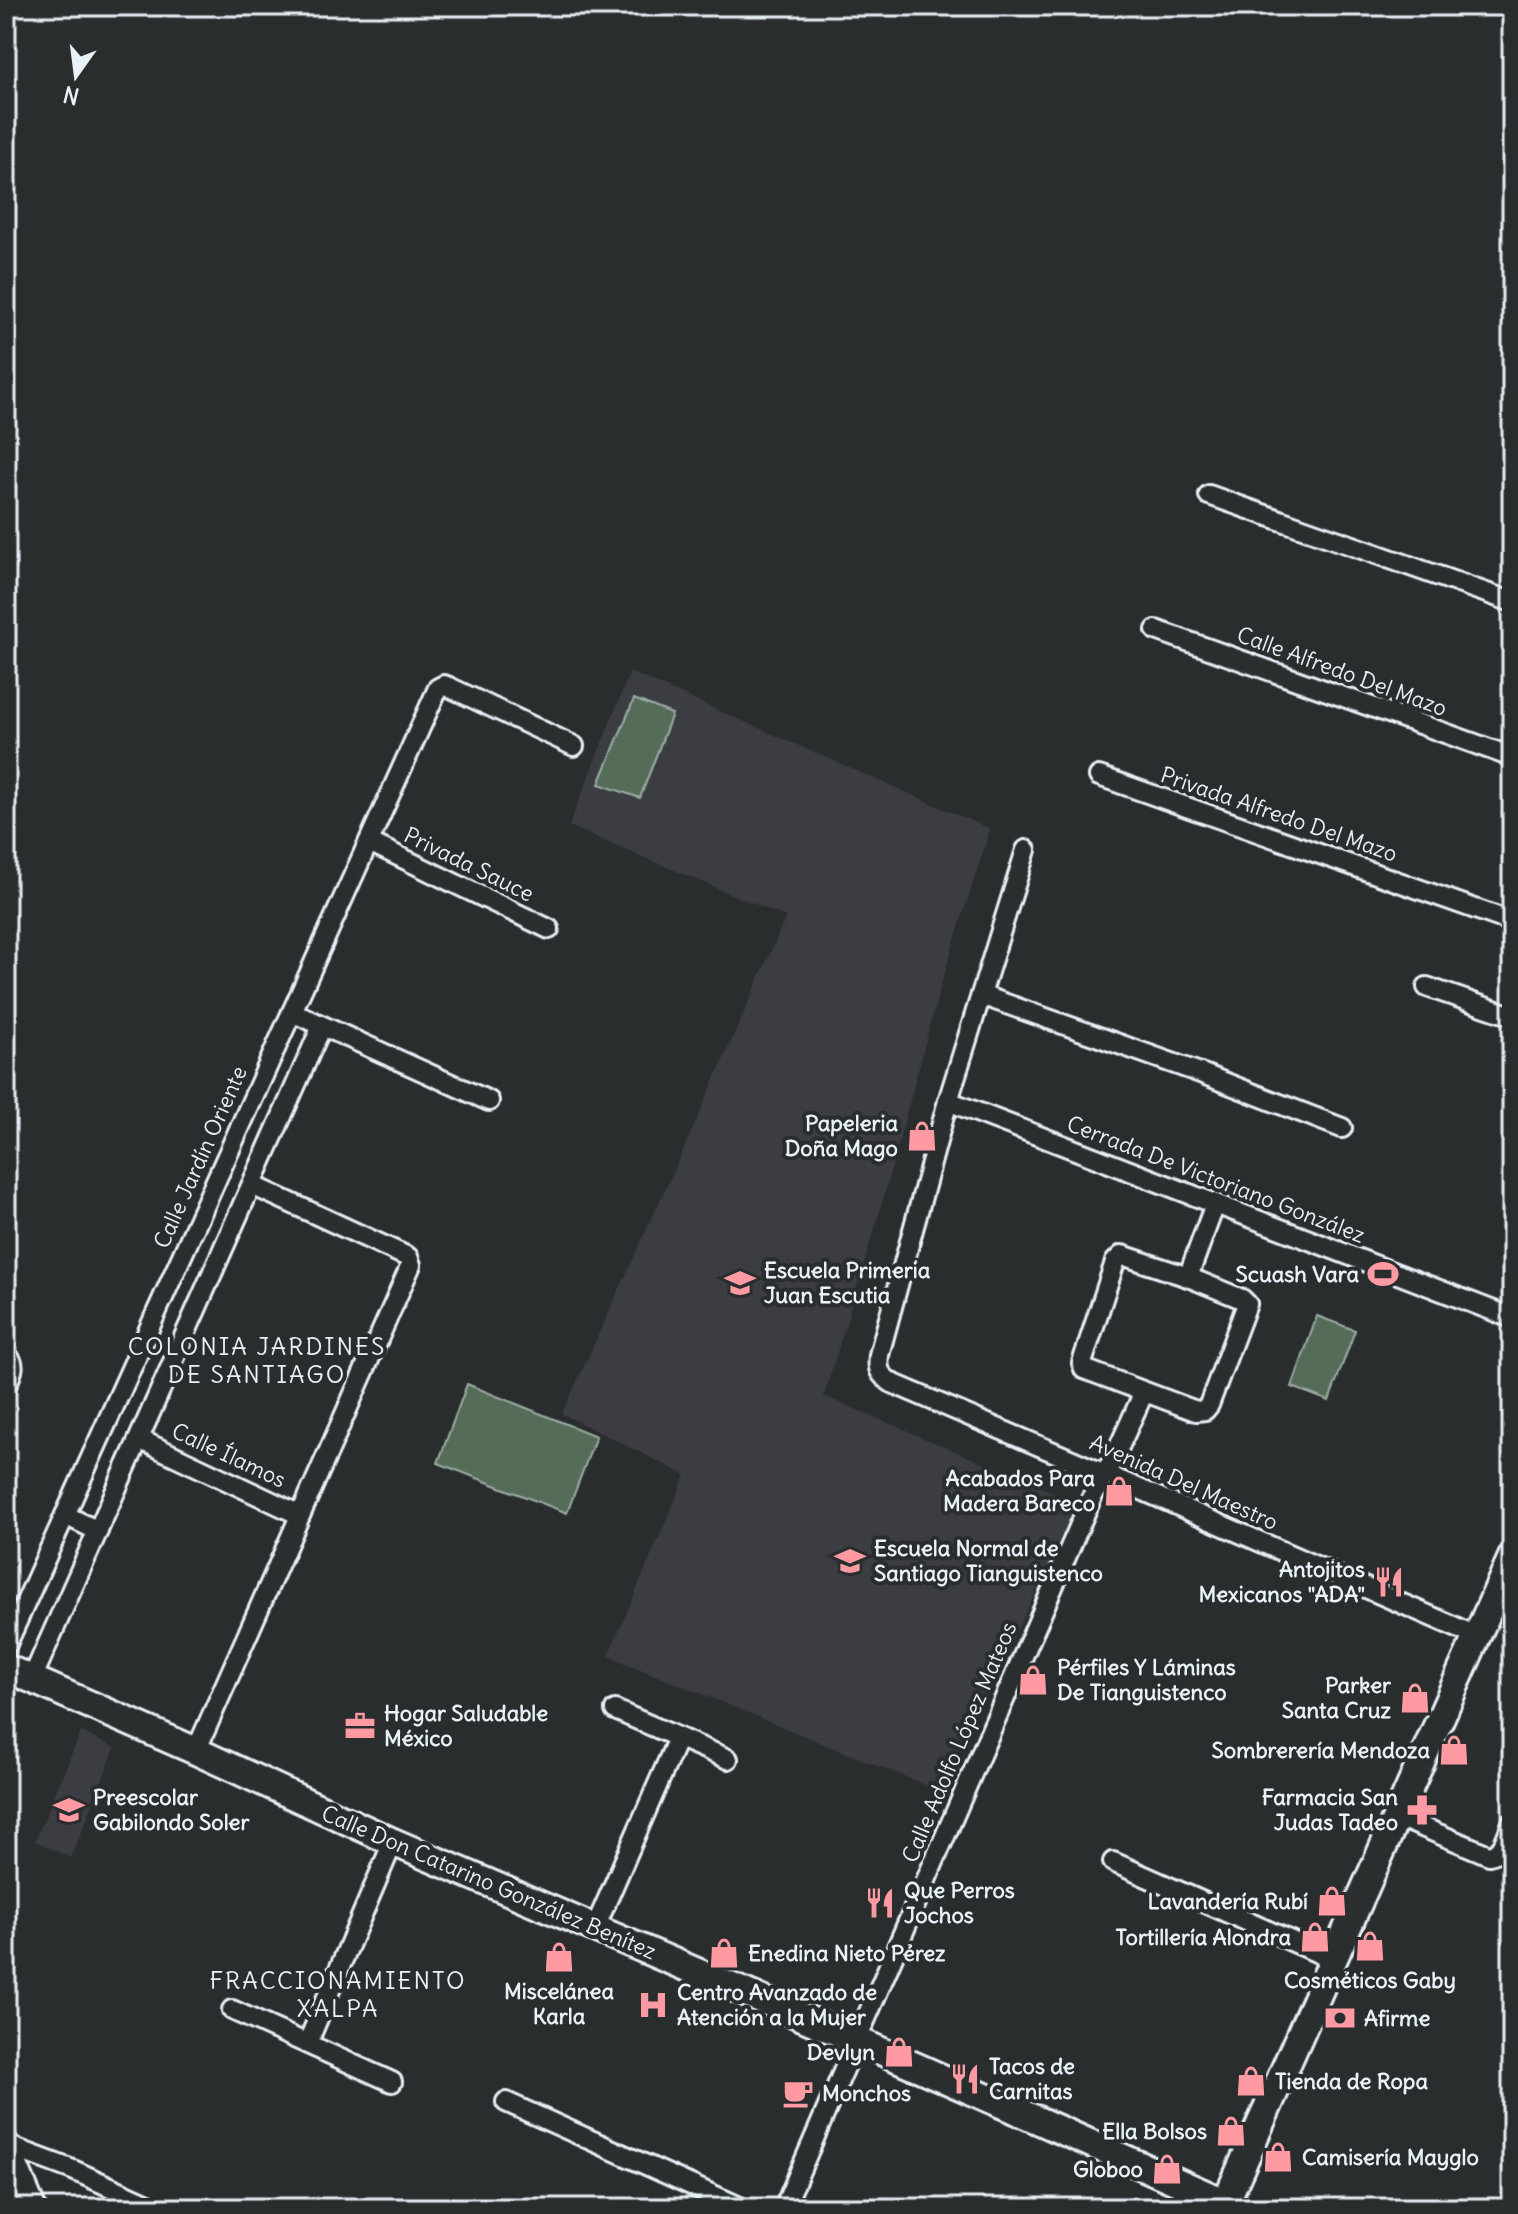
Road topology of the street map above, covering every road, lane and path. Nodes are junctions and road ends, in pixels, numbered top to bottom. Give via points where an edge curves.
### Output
1 (1209, 495) dead end
2 (1512, 602) edge
3 (1156, 630) dead end
4 (574, 746) dead end
5 (1512, 757) edge
6 (1099, 776) dead end
7 (369, 842) junction
8 (1026, 850) dead end
9 (1512, 922) edge
10 (549, 929) dead end
11 (1427, 987) dead end
12 (981, 995) junction
13 (292, 1012) junction
14 (1512, 1016) edge
15 (322, 1026) junction
16 (489, 1101) dead end
17 (948, 1101) junction
18 (1342, 1128) dead end
19 (252, 1185) junction
20 (1215, 1204) junction
21 (1188, 1277) junction
22 (1512, 1318) edge
23 (6, 1355) edge
24 (6, 1386) edge
25 (1144, 1392) junction
26 (139, 1439) junction
27 (1105, 1474) junction
28 (65, 1515) junction
29 (300, 1515) junction
30 (98, 1531) junction
31 (1512, 1557) edge
32 (1476, 1636) junction
33 (6, 1646) edge
34 (6, 1668) edge
35 (32, 1679) junction
36 (615, 1710) dead end
37 (678, 1738) junction
38 (196, 1751) junction
39 (728, 1759) dead end
40 (1398, 1817) junction
41 (1512, 1823) edge
42 (393, 1842) junction
43 (1113, 1862) dead end
44 (595, 1928) junction
45 (1334, 1960) junction
46 (232, 2010) dead end
47 (856, 2040) junction
48 (308, 2042) junction
49 (392, 2082) dead end
50 (506, 2102) dead end
51 (6, 2144) edge
52 (1228, 2206) edge
53 (33, 2208) edge
54 (157, 2208) edge
55 (742, 2208) edge
56 (784, 2208) edge

1 - 2 street
3 - 5 street, Calle Alfredo Del Mazo
4 - 7 street, Calle Jardín Oriente via 444,685 438,688
6 - 9 street, Privada Alfredo Del Mazo
7 - 10 street, Privada Sauce
7 - 13 street, Calle Jardín Oriente
8 - 12 street
11 - 14 street
12 - 17 street
12 - 18 street
13 - 15 street
13 - 28 street, Calle Jardín Oriente
15 - 16 street
15 - 19 street
17 - 20 street, Cerrada De Victoriano González
17 - 27 street, Avenida Del Maestro via 877,1367 892,1383
19 - 26 street
19 - 29 street via 408,1257 411,1265
20 - 21 street
20 - 22 street, Cerrada De Victoriano González
21 - 25 street via 1242,1299 1247,1309 1205,1410
21 - 25 street via 1122,1255 1115,1262 1082,1366
23 - 24 street via 14,1367
25 - 27 street, Calle Adolfo López Mateos
26 - 29 street, Calle Ílamos
26 - 30 street
27 - 32 street, Avenida Del Maestro
27 - 47 street, Calle Adolfo López Mateos
28 - 30 street
28 - 33 street, Calle Jardín Oriente
29 - 38 street
30 - 35 street
31 - 32 main road
32 - 40 main road
34 - 35 main road, Calle Don Catarino González Benítez
35 - 38 main road, Calle Don Catarino González Benítez
36 - 37 street
37 - 39 street
37 - 44 street
38 - 42 main road, Calle Don Catarino González Benítez
40 - 41 street via 1489,1855 1500,1850
40 - 45 main road
42 - 44 main road, Calle Don Catarino González Benítez
42 - 48 street
43 - 45 street
44 - 47 main road, Calle Don Catarino González Benítez
45 - 52 main road
46 - 48 street
47 - 52 main road, Calle Don Catarino González Benítez
47 - 56 street, Calle Adolfo López Mateos
48 - 49 street
50 - 55 street
51 - 53 street
51 - 54 street

